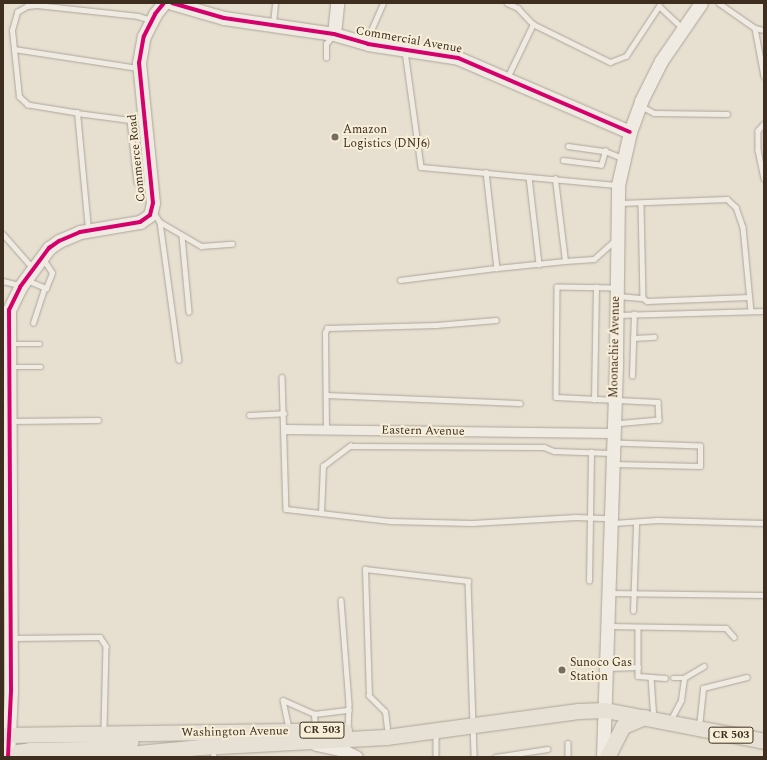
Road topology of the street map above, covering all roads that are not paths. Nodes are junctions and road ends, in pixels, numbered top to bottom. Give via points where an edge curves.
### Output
1 (164, 3) edge
2 (172, 3) edge
3 (275, 3) edge
4 (337, 3) edge
5 (383, 3) edge
6 (508, 3) edge
7 (654, 3) edge
8 (701, 3) edge
9 (719, 3) edge
10 (659, 6) junction
11 (152, 20) junction
12 (273, 24) junction
13 (533, 24) junction
14 (683, 28) junction
15 (755, 28) junction
16 (764, 30) edge
17 (334, 34) junction
18 (366, 43) junction
19 (14, 49) junction
20 (404, 50) junction
21 (326, 58) dead end
22 (138, 68) junction
23 (764, 76) edge
24 (507, 78) junction
25 (639, 105) junction
26 (77, 113) junction
27 (727, 114) dead end
28 (136, 118) junction
29 (764, 124) edge
30 (630, 132) junction
31 (568, 146) dead end
32 (605, 151) junction
33 (624, 159) junction
34 (563, 160) dead end
35 (486, 172) junction
36 (529, 177) junction
37 (764, 178) edge
38 (555, 179) junction
39 (618, 185) junction
40 (618, 202) junction
41 (640, 204) junction
42 (152, 209) junction
43 (160, 222) junction
44 (88, 230) junction
45 (3, 234) edge
46 (182, 236) junction
47 (617, 238) junction
48 (232, 244) dead end
49 (42, 257) junction
50 (565, 261) junction
51 (539, 264) junction
52 (497, 268) junction
53 (27, 278) junction
54 (400, 280) dead end
55 (3, 281) edge
56 (596, 287) junction
57 (44, 289) junction
58 (616, 292) junction
59 (749, 297) junction
60 (643, 298) junction
61 (751, 311) junction
62 (764, 311) edge
63 (189, 312) dead end
64 (634, 314) junction
65 (616, 315) junction
66 (496, 320) dead end
67 (33, 323) dead end
68 (654, 337) dead end
69 (633, 338) junction
70 (40, 344) dead end
71 (6, 349) edge
72 (179, 360) dead end
73 (8, 367) junction
74 (41, 367) dead end
75 (632, 376) dead end
76 (282, 377) dead end
77 (326, 395) junction
78 (594, 400) junction
79 (615, 402) junction
80 (520, 403) dead end
81 (284, 413) junction
82 (249, 415) dead end
83 (8, 420) junction
84 (98, 420) dead end
85 (285, 429) junction
86 (326, 430) junction
87 (613, 443) junction
88 (591, 452) junction
89 (6, 468) edge
90 (321, 513) junction
91 (590, 518) junction
92 (6, 519) edge
93 (611, 520) junction
94 (636, 523) junction
95 (764, 523) edge
96 (589, 581) dead end
97 (7, 590) edge
98 (634, 592) junction
99 (609, 593) junction
100 (764, 595) edge
101 (341, 600) dead end
102 (633, 611) dead end
103 (7, 614) edge
104 (608, 626) junction
105 (638, 627) junction
106 (734, 636) dead end
107 (11, 638) junction
108 (704, 666) dead end
109 (638, 667) junction
110 (606, 668) junction
111 (7, 669) edge
112 (651, 677) junction
113 (665, 678) dead end
114 (673, 678) dead end
115 (684, 678) junction
116 (748, 678) dead end
117 (349, 710) junction
118 (605, 710) junction
119 (314, 714) junction
120 (656, 719) junction
121 (470, 726) junction
122 (387, 728) junction
123 (699, 728) junction
124 (315, 730) junction
125 (348, 730) junction
126 (436, 730) junction
127 (290, 731) junction
128 (104, 734) junction
129 (178, 734) junction
130 (5, 735) edge
131 (764, 741) edge
132 (304, 742) junction
133 (568, 743) dead end
134 (547, 749) dead end
135 (214, 752) edge
136 (8, 757) edge
137 (12, 757) edge
138 (104, 757) edge
139 (356, 757) edge
140 (436, 757) edge
141 (474, 757) edge
142 (495, 757) edge
143 (568, 757) edge
144 (603, 757) edge
145 (607, 757) edge

1 - 11 street, Commerce Road
2 - 12 street, Commercial Avenue via 205,14
3 - 12 lane
4 - 17 street
5 - 18 lane
6 - 13 lane via 518,8
7 - 10 lane
8 - 14 street, Moonachie Avenue
9 - 15 lane
10 - 13 lane via 626,56 616,62 604,60
10 - 14 lane
11 - 19 lane via 138,16 27,6 17,12 12,30
11 - 22 street, Commerce Road via 144,36
12 - 17 street, Commercial Avenue
13 - 24 lane
14 - 25 street, Moonachie Avenue via 661,61
15 - 16 lane
15 - 23 lane
17 - 18 street, Commercial Avenue
17 - 21 lane via 326,44
18 - 20 street, Commercial Avenue
19 - 22 lane
19 - 26 lane via 19,97 28,105
20 - 24 street, Commercial Avenue via 458,58
20 - 35 lane via 421,167
22 - 28 street, Commerce Road
24 - 30 street, Commercial Avenue
25 - 27 lane via 654,114
25 - 30 street, Moonachie Avenue
26 - 28 lane
26 - 44 lane
28 - 42 street, Commerce Road via 141,160 151,187
29 - 37 lane via 758,131 758,150
30 - 33 street, Moonachie Avenue
31 - 32 lane
32 - 33 lane
32 - 34 lane via 601,165
33 - 39 street, Moonachie Avenue
35 - 36 lane
35 - 52 lane
36 - 38 lane
36 - 51 lane
38 - 39 lane
38 - 50 lane
39 - 40 street, Moonachie Avenue
40 - 41 lane
40 - 47 street, Moonachie Avenue
41 - 59 lane via 647,200 727,199 736,208 743,227
41 - 60 lane
42 - 43 lane
42 - 44 street, Commerce Road via 150,215 140,222
43 - 46 lane
43 - 72 lane
44 - 49 street, Commerce Road via 59,241
45 - 53 lane
46 - 48 lane via 201,246
46 - 63 lane
47 - 50 lane via 594,260
47 - 58 street, Moonachie Avenue
49 - 53 street, Commerce Road
49 - 57 lane via 52,273
50 - 51 lane
51 - 52 lane
52 - 54 lane
53 - 55 lane
53 - 57 lane
53 - 71 street, Commerce Road via 9,310
56 - 58 lane
56 - 78 lane
56 - 78 lane via 557,287 556,397
57 - 67 lane
58 - 60 lane
58 - 65 street, Moonachie Avenue
59 - 60 lane via 647,301
59 - 61 lane
61 - 62 lane
61 - 64 lane
64 - 65 lane
64 - 69 lane
65 - 79 street, Moonachie Avenue
66 - 77 lane via 436,325 327,328
68 - 69 lane
69 - 75 lane
70 - 71 lane
71 - 73 street, Commerce Road
73 - 74 lane
73 - 83 street, Commerce Road
76 - 81 lane
77 - 80 lane
77 - 86 lane
78 - 79 lane
79 - 87 street, Moonachie Avenue
79 - 87 lane via 658,402 659,420
81 - 82 lane
81 - 85 lane
83 - 84 lane
83 - 89 street, Commerce Road
85 - 86 street, Eastern Avenue
85 - 90 lane via 286,509
86 - 87 street, Eastern Avenue
87 - 87 lane via 700,446 700,466
87 - 88 lane
87 - 93 street, Moonachie Avenue
88 - 90 lane via 554,451 544,447 350,446 323,466
88 - 91 lane
89 - 92 street, Commerce Road
90 - 91 lane via 390,520 472,522
91 - 93 lane
91 - 96 lane
92 - 97 street, Commerce Road
93 - 94 lane
93 - 99 street, Moonachie Avenue
94 - 95 lane via 657,520
94 - 98 lane
97 - 103 street, Commerce Road
98 - 99 lane
98 - 100 lane
98 - 102 lane
99 - 104 street, Moonachie Avenue
101 - 117 lane
103 - 107 street, Commerce Road
104 - 105 lane
104 - 110 street, Moonachie Avenue
105 - 106 lane via 726,628
105 - 109 lane
107 - 111 street, Commerce Road
107 - 128 lane via 100,637 106,646
108 - 115 lane
109 - 110 lane
109 - 112 lane via 638,676
110 - 118 street, Moonachie Avenue
111 - 130 street, Commerce Road
112 - 113 lane
112 - 120 lane
114 - 115 lane
115 - 120 lane via 681,700
116 - 123 lane via 703,688
117 - 119 lane
117 - 125 lane
118 - 120 main road, CR 503
118 - 121 main road, Washington Avenue / CR 503 via 570,711
118 - 144 street, Moonachie Avenue
119 - 124 lane
119 - 127 lane via 284,700
120 - 123 main road, CR 503
120 - 145 main road via 620,729
121 - 122 main road, Washington Avenue / CR 503
121 - 122 lane via 468,581 365,569 369,696 385,712
121 - 126 main road, Washington Avenue / CR 503
121 - 141 lane
122 - 125 main road, Washington Avenue / CR 503
123 - 131 main road, CR 503
124 - 125 main road, Washington Avenue / CR 503
124 - 127 main road, Washington Avenue / CR 503
126 - 132 main road, Washington Avenue / CR 503 via 386,737
126 - 140 lane
127 - 129 main road, Washington Avenue / CR 503
128 - 129 main road, Washington Avenue / CR 503
128 - 130 main road, Washington Avenue / CR 503
129 - 137 main road via 82,749 30,750 18,752
130 - 136 street, Commerce Road
132 - 135 main road, Washington Avenue / CR 503
132 - 139 street via 340,749
133 - 143 lane
134 - 142 lane
135 - 138 main road, Washington Avenue / CR 503

